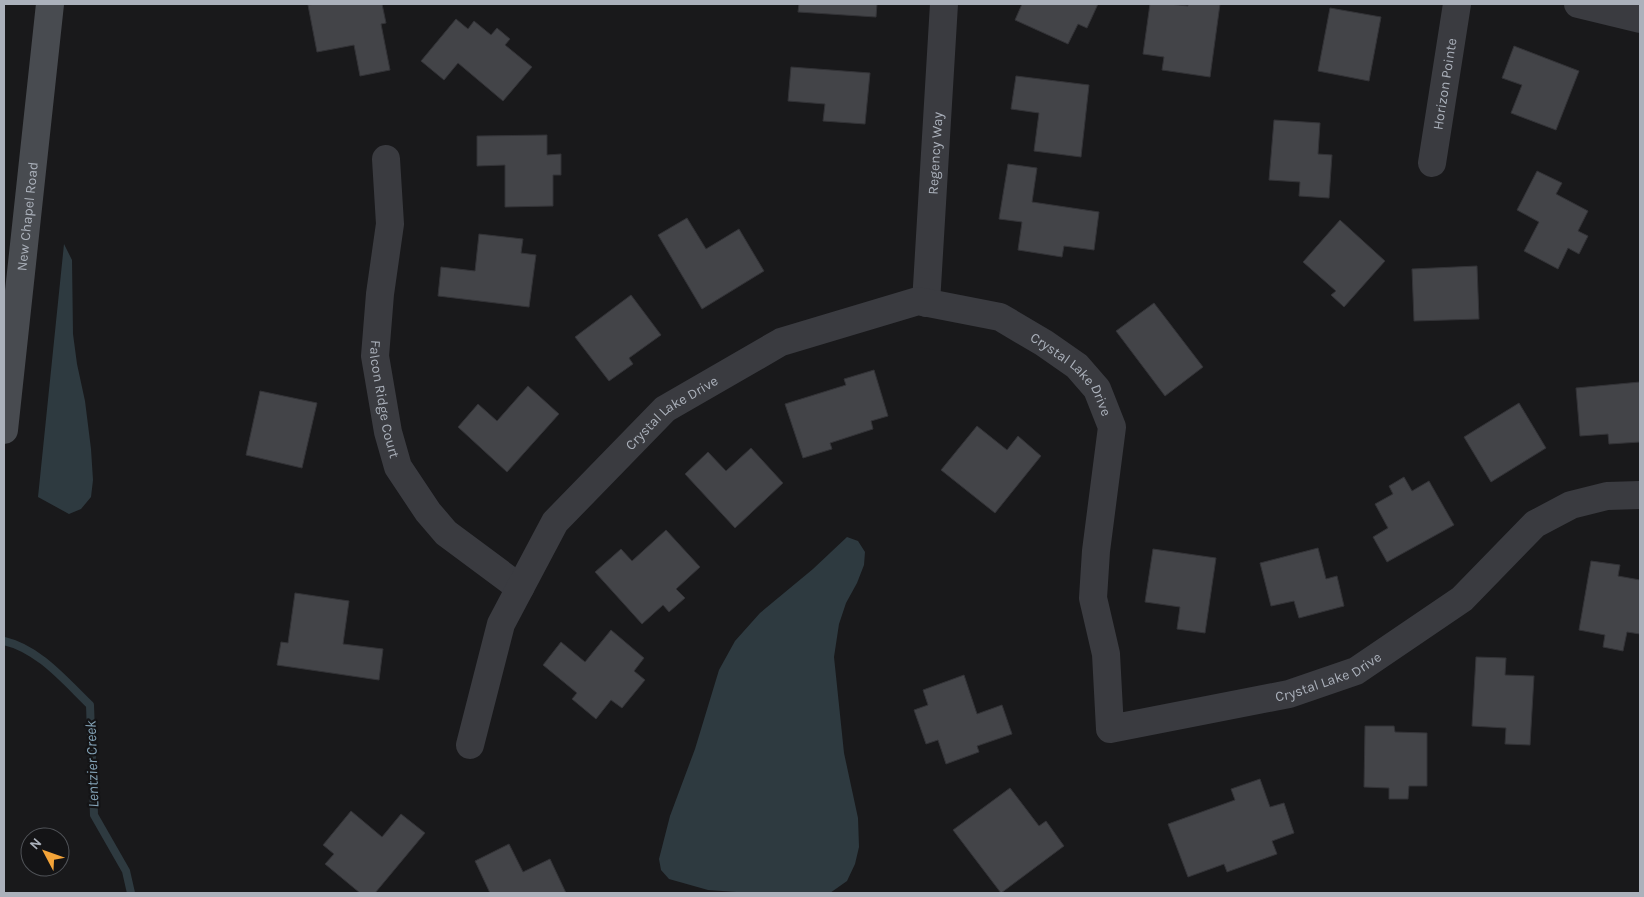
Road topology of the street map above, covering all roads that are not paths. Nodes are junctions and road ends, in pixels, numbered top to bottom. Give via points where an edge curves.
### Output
1 (50, 4) edge
2 (944, 4) edge
3 (1457, 4) edge
4 (1578, 4) edge
5 (1640, 19) edge
6 (386, 159) dead end
7 (1432, 163) dead end
8 (926, 303) junction
9 (4, 430) edge
10 (1640, 495) edge
11 (520, 588) junction
12 (470, 745) dead end

1 - 9 street, New Chapel Road
2 - 8 street, Regency Way
3 - 7 street, Horizon Pointe
4 - 5 street
6 - 11 street, Falcon Ridge Court via 390,224 375,356 388,432 398,467 446,533
8 - 10 street, Crystal Lake Drive via 1000,317 1077,366 1097,389 1112,427 1093,598 1106,654 1110,729 1289,694 1356,670 1462,599 1536,524 1571,505 1606,496
8 - 11 street, Crystal Lake Drive via 918,301 781,342 665,409 554,522
11 - 12 street, Crystal Lake Drive via 501,624

